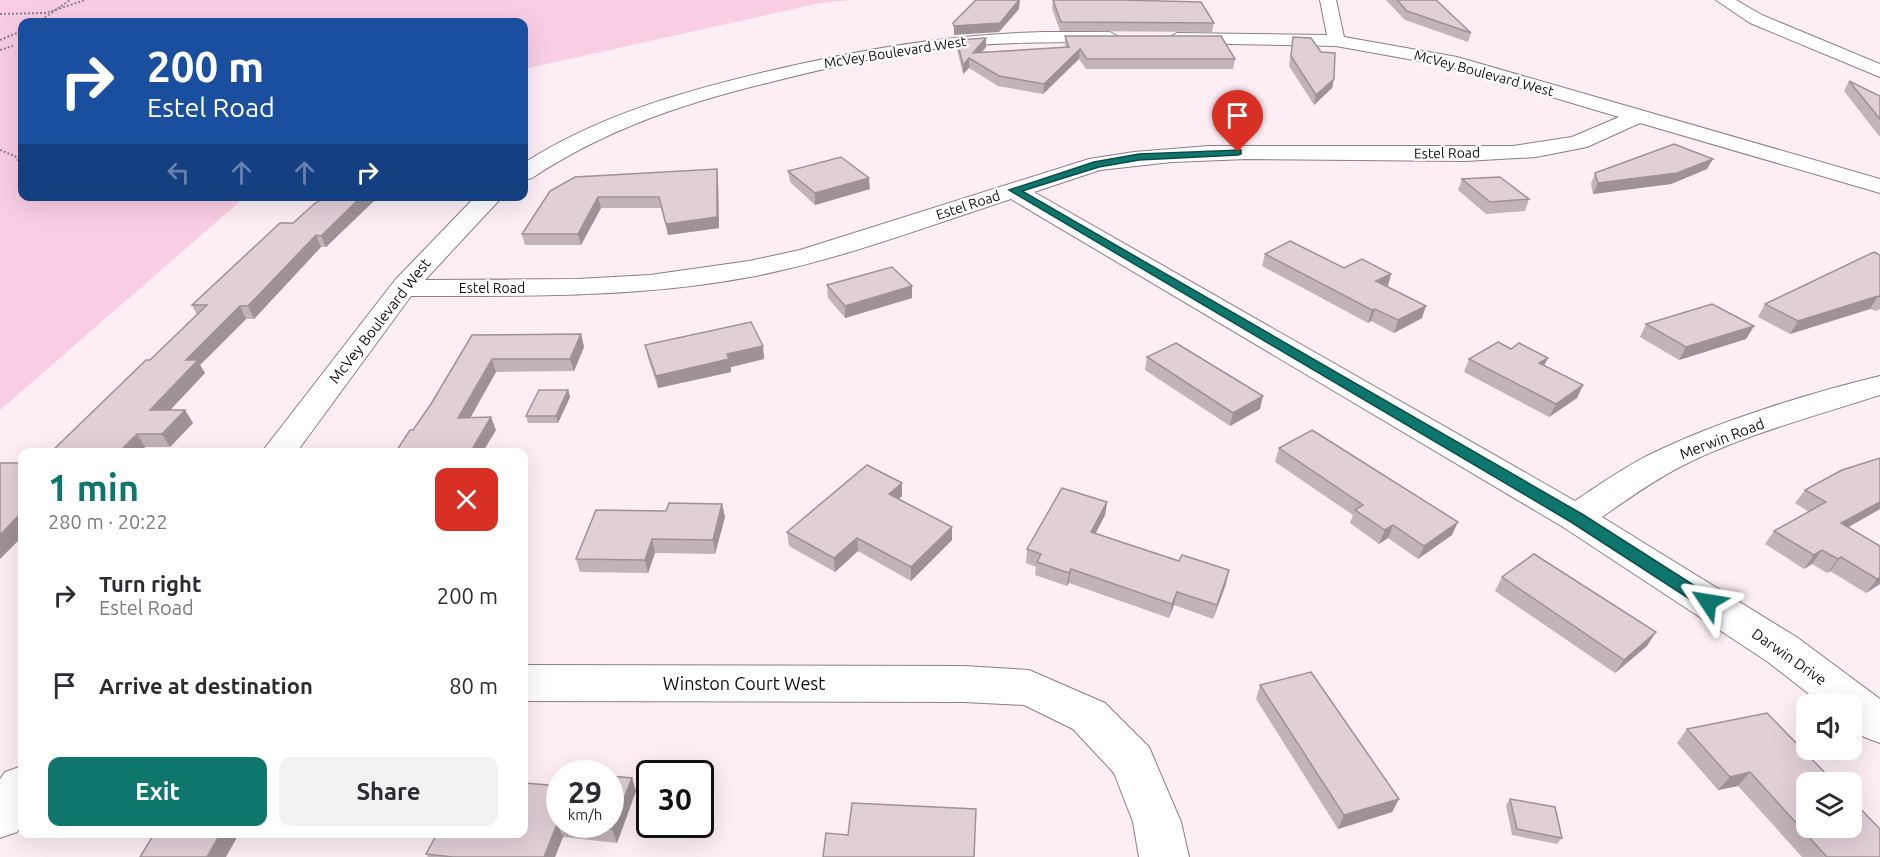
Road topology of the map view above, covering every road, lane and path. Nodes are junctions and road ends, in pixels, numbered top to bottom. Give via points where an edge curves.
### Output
1 (70, 0) edge
2 (85, 0) edge
3 (1328, 0) edge
4 (1724, 0) edge
5 (53, 12) junction
6 (0, 14) edge
7 (44, 18) edge
8 (18, 33) edge
9 (1127, 37) edge
10 (1161, 38) edge
11 (0, 40) edge
12 (1336, 41) junction
13 (13, 46) dead end
14 (0, 50) edge
15 (1880, 71) edge
16 (1637, 116) junction
17 (0, 150) edge
18 (18, 160) edge
19 (528, 171) edge
20 (1880, 186) edge
21 (1013, 190) junction
22 (485, 201) edge
23 (404, 288) junction
24 (1880, 385) edge
25 (282, 448) edge
26 (1576, 518) junction
27 (528, 683) edge
28 (1880, 724) edge
29 (18, 792) edge
30 (0, 816) edge
31 (1164, 857) edge

1 - 5 path
2 - 5 path
3 - 12 street
4 - 15 street via 1756,19
5 - 6 path
5 - 7 path
8 - 11 path
9 - 19 street, McVey Boulevard West via 976,40 885,51 817,65 666,105 593,133
10 - 12 street, McVey Boulevard West
12 - 16 street, McVey Boulevard West via 1450,61
13 - 14 path
16 - 20 street, McVey Boulevard West
16 - 21 street, Estel Road via 1578,142 1536,150 1439,155 1170,154 1097,164
17 - 18 path
21 - 23 street, Estel Road via 806,257 749,269 650,283
21 - 26 street, Darwin Drive
22 - 23 street, McVey Boulevard West via 458,225
23 - 25 street, McVey Boulevard West
24 - 26 street, Merwin Road via 1745,428 1675,456
26 - 28 street, Darwin Drive via 1783,650
27 - 31 street, Winston Court West via 964,684 1029,688 1089,716 1133,761 1157,822
29 - 30 street

